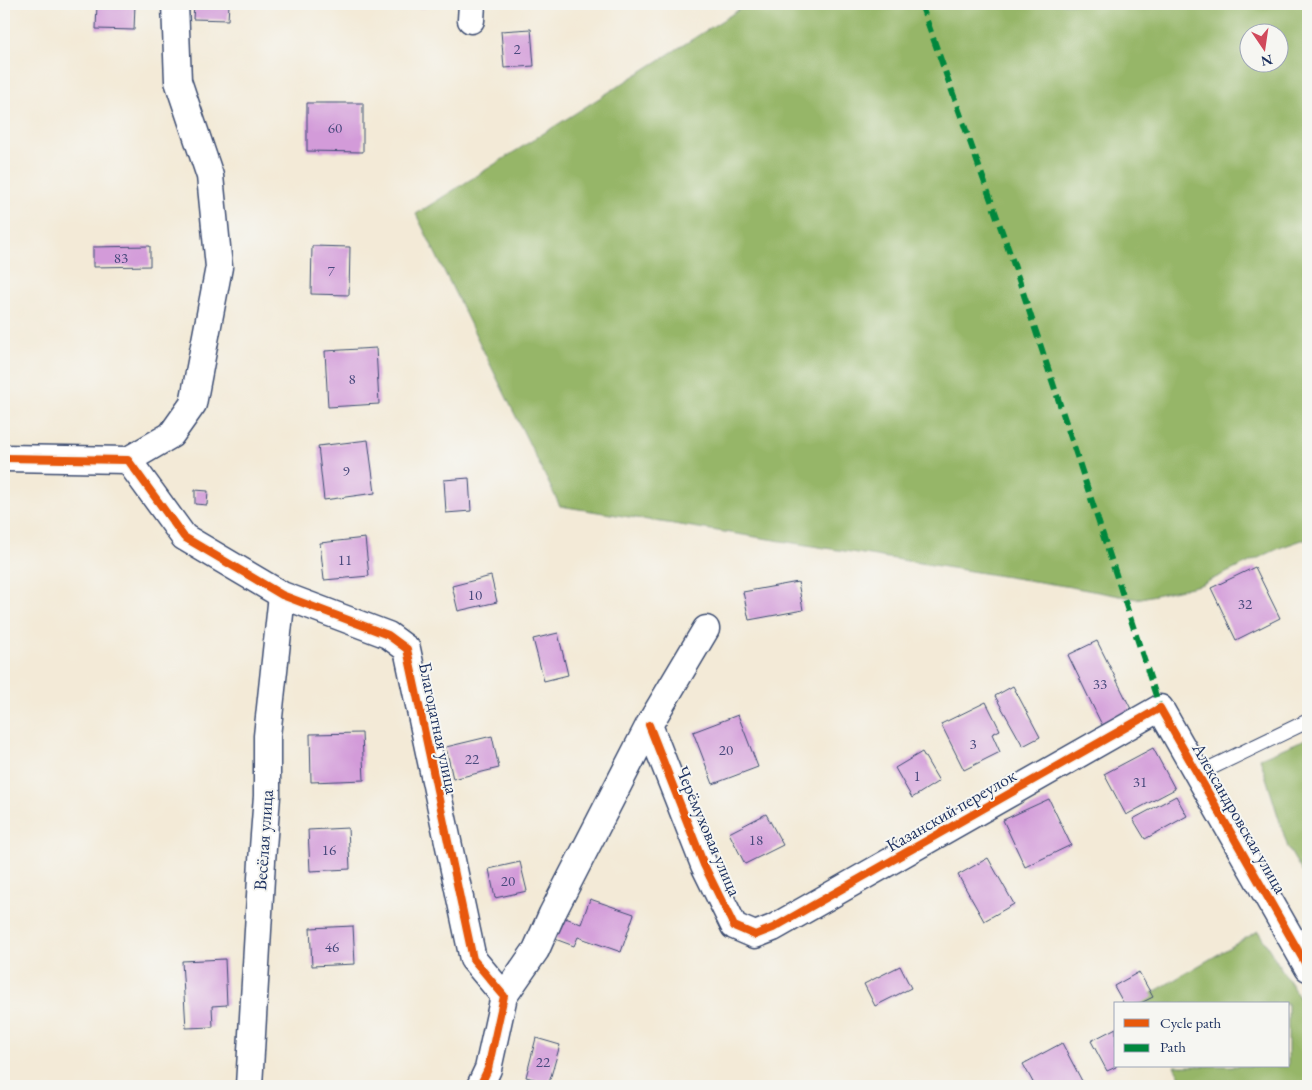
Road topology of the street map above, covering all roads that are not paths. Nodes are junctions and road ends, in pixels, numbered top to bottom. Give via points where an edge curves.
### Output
1 (175, 4) edge
2 (4, 458) edge
3 (128, 460) junction
4 (282, 595) junction
5 (706, 629) dead end
6 (1160, 708) joint
7 (1308, 721) edge
8 (649, 725) junction
9 (1198, 774) junction
10 (754, 935) joint
11 (1308, 968) edge
12 (504, 996) junction
13 (249, 1086) edge
14 (480, 1086) edge

1 - 3 street via 178,81 210,176 219,267 193,404 170,435
2 - 3 street
3 - 4 street, Благодатная улица via 184,537
4 - 12 street, Благодатная улица via 388,635 407,649 473,959
4 - 13 street, Весёлая улица via 267,736 267,796
5 - 8 street
6 - 9 street, Александровская улица
6 - 10 street, Казанский переулок via 773,928
7 - 9 lane
8 - 10 street, Черёмуховая улица via 704,866 725,909 734,926
8 - 12 street via 536,950
9 - 11 street, Александровская улица
12 - 14 street via 488,1069

